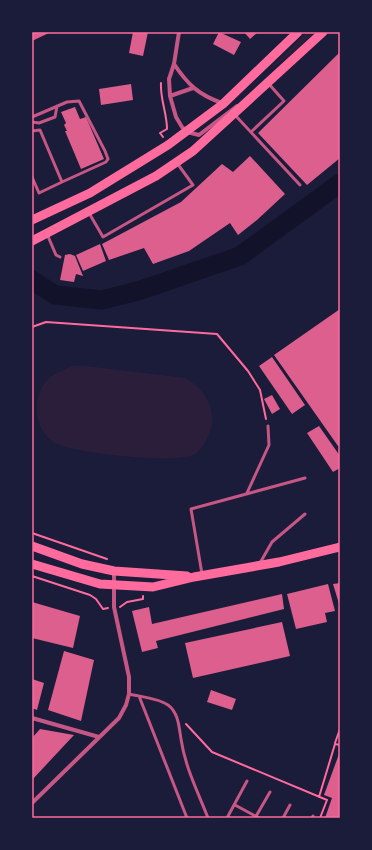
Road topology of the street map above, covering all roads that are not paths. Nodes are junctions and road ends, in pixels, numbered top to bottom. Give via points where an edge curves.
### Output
1 (179, 32) edge
2 (298, 32) edge
3 (323, 32) edge
4 (174, 64) junction
5 (281, 72) junction
6 (268, 83) junction
7 (193, 88) junction
8 (170, 96) junction
9 (223, 104) junction
10 (58, 106) junction
11 (234, 114) junction
12 (32, 117) edge
13 (32, 122) edge
14 (32, 131) edge
15 (187, 132) junction
16 (250, 132) junction
17 (176, 162) junction
18 (32, 177) edge
19 (62, 182) junction
20 (300, 185) dead end
21 (89, 213) junction
22 (32, 220) edge
23 (47, 234) junction
24 (32, 241) edge
25 (60, 257) dead end
26 (268, 426) road end
27 (305, 478) dead end
28 (247, 493) junction
29 (305, 514) dead end
30 (32, 546) edge
31 (340, 547) edge
32 (32, 564) edge
33 (258, 566) junction
34 (114, 571) junction
35 (198, 576) junction
36 (114, 586) junction
37 (129, 694) junction
38 (139, 696) junction
39 (32, 718) edge
40 (99, 737) junction
41 (247, 781) dead end
42 (270, 792) dead end
43 (32, 803) edge
44 (290, 804) dead end
45 (235, 805) junction
46 (256, 817) edge
47 (187, 818) edge
48 (208, 818) edge
49 (227, 818) edge
50 (283, 818) edge

1 - 4 street
2 - 9 main road
3 - 5 main road
4 - 7 street
4 - 8 street via 169,79
5 - 6 main road
5 - 15 street via 198,135
6 - 11 main road
6 - 16 lane via 284,100
7 - 8 street
7 - 9 street
8 - 15 street via 176,117
9 - 15 main road
10 - 12 lane
10 - 13 lane via 55,117
10 - 19 lane via 66,102 79,101 108,159
11 - 16 lane
11 - 17 main road
14 - 19 lane via 40,130
15 - 22 main road via 90,193
16 - 20 lane
17 - 21 main road
17 - 21 lane via 192,185 102,237
18 - 19 lane via 39,193
21 - 23 main road
23 - 24 main road
23 - 25 lane via 56,255
26 - 28 lane via 269,445
27 - 28 lane
28 - 35 lane via 191,509
29 - 33 lane via 272,542
30 - 34 main road via 82,564
31 - 33 main road
32 - 36 main road
33 - 35 main road
34 - 35 main road
34 - 36 street
35 - 36 main road via 153,587
36 - 37 street via 114,608 129,677
37 - 38 lane
37 - 40 street via 119,718
38 - 47 lane
38 - 48 lane via 168,705 176,716 184,757
39 - 40 street
40 - 43 street
41 - 45 lane
42 - 46 lane
44 - 50 lane
45 - 46 lane
45 - 49 lane

